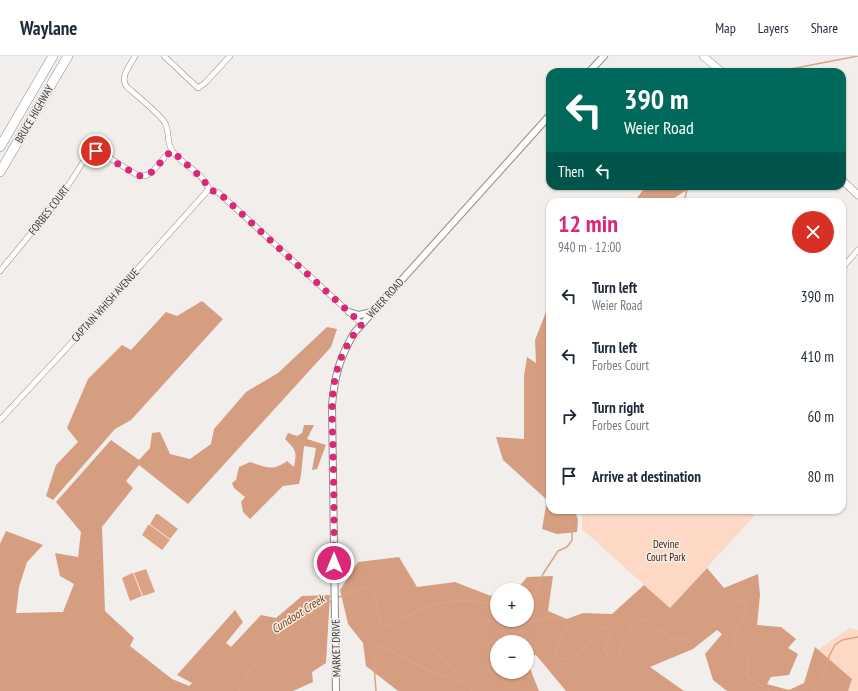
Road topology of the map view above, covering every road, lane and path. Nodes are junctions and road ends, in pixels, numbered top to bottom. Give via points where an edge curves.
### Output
1 (46, 56) edge
2 (53, 56) edge
3 (68, 56) edge
4 (135, 56) edge
5 (164, 56) edge
6 (230, 56) edge
7 (604, 56) edge
8 (703, 56) edge
9 (707, 56) edge
10 (593, 68) edge
11 (718, 68) edge
12 (719, 68) edge
13 (40, 79) junction
14 (546, 119) edge
15 (98, 142) dead end
16 (0, 147) edge
17 (96, 151) junction
18 (172, 151) junction
19 (0, 172) edge
20 (846, 184) edge
21 (208, 189) junction
22 (858, 195) edge
23 (858, 250) edge
24 (846, 264) edge
25 (0, 271) edge
26 (374, 311) junction
27 (349, 312) junction
28 (362, 324) junction
29 (0, 420) edge
30 (336, 691) edge

1 - 13 highway via 40,68
2 - 13 highway, BRUCE HIGHWAY
3 - 19 highway, BRUCE HIGHWAY
4 - 18 street via 123,78 123,83 164,121 168,130 168,144
5 - 6 street via 198,88
7 - 10 street
8 - 11 main road
9 - 12 main road
13 - 16 highway, BRUCE HIGHWAY
14 - 26 street, WEIER ROAD
15 - 17 street
17 - 18 street via 142,176 149,175
17 - 25 street, FORBES COURT via 87,156 60,198
18 - 21 street, WEIER ROAD via 204,180
20 - 22 main road
21 - 27 street, WEIER ROAD via 219,193
21 - 29 street, CAPTAIN WHISH AVENUE
23 - 24 street
26 - 27 street via 362,315
26 - 28 street, WEIER ROAD
27 - 28 street, WEIER ROAD
28 - 30 street, MARKET DRIVE via 341,357 332,405

